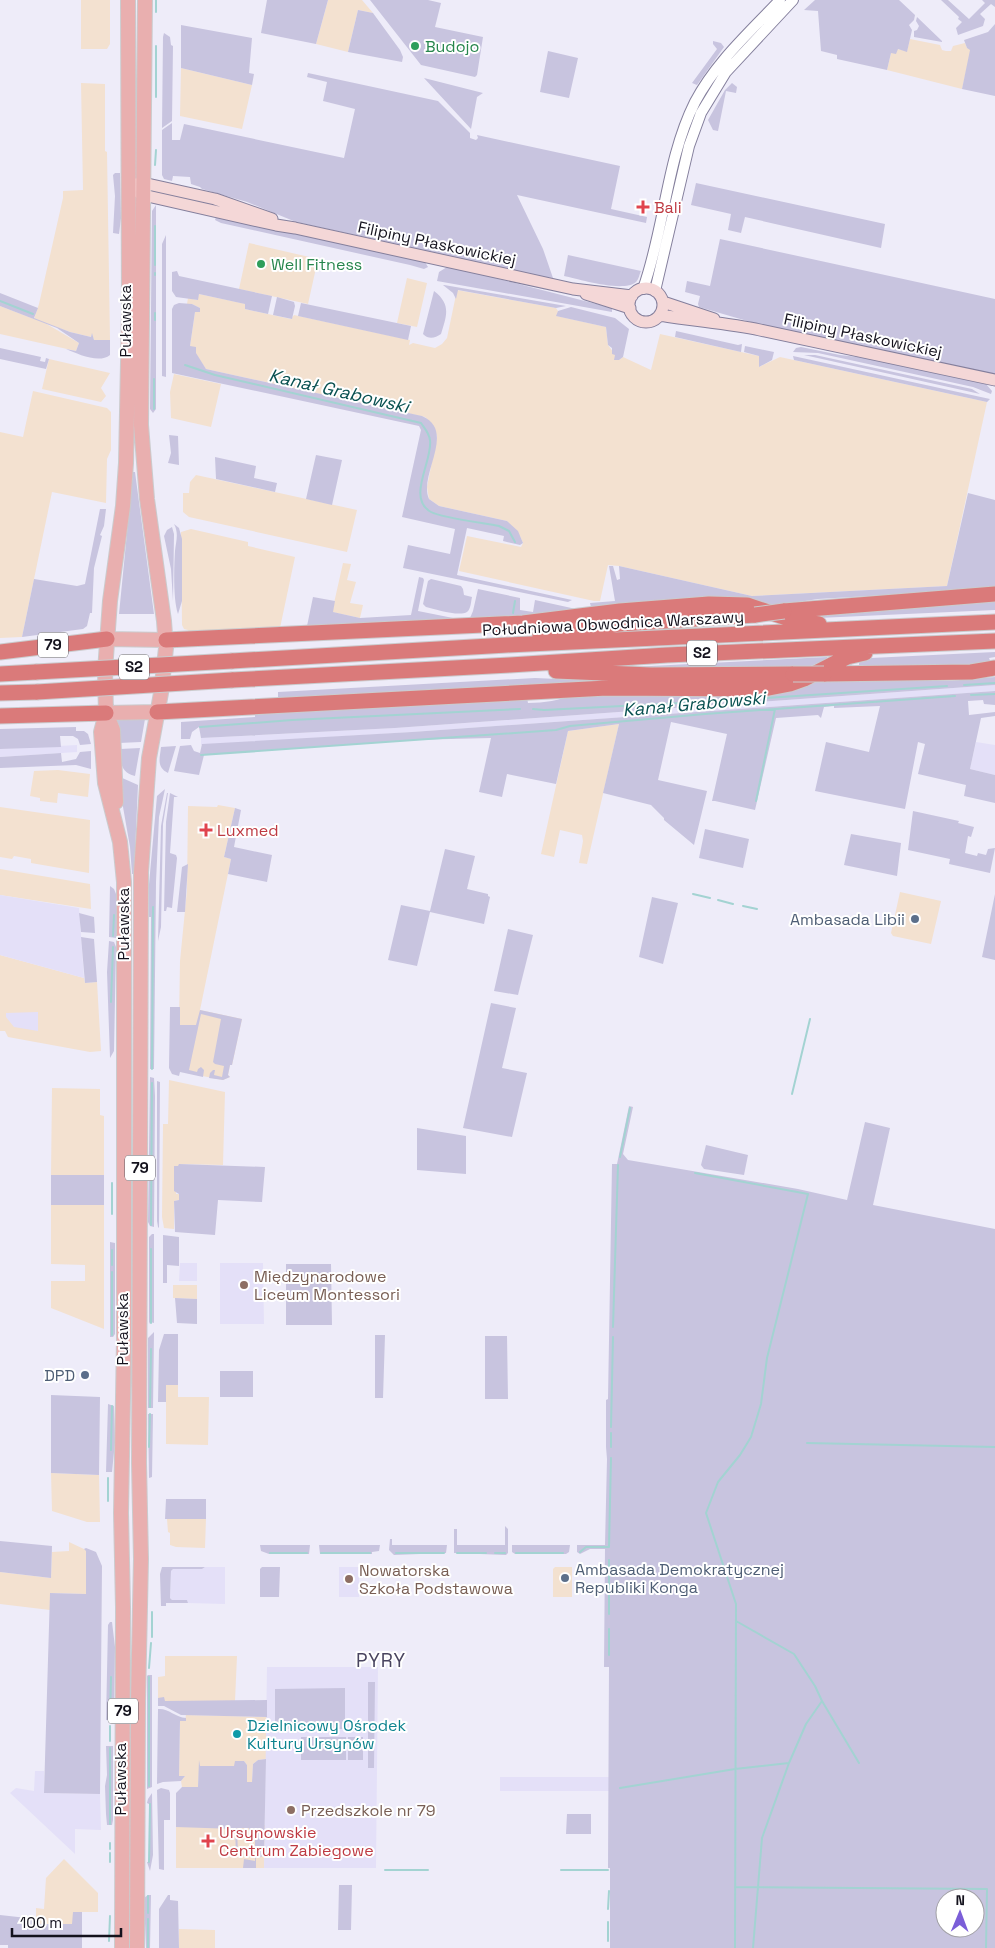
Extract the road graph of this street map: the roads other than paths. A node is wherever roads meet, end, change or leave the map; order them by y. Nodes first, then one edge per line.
1 (128, 0) edge
2 (145, 0) edge
3 (780, 0) edge
4 (793, 0) edge
5 (128, 186) junction
6 (143, 189) junction
7 (573, 289) junction
8 (643, 289) junction
9 (656, 291) junction
10 (632, 296) junction
11 (663, 302) junction
12 (630, 308) junction
13 (660, 315) junction
14 (725, 323) junction
15 (995, 380) edge
16 (995, 594) edge
17 (995, 622) edge
18 (850, 629) junction
19 (107, 639) junction
20 (166, 640) junction
21 (995, 641) edge
22 (895, 645) junction
23 (507, 646) junction
24 (0, 652) edge
25 (510, 665) junction
26 (995, 668) edge
27 (0, 674) edge
28 (0, 693) edge
29 (157, 712) junction
30 (106, 713) junction
31 (0, 716) edge
32 (141, 1545) junction
33 (121, 1548) junction
34 (141, 1559) junction
35 (122, 1948) edge
36 (137, 1948) edge

1 - 5 main road, Puławska
2 - 6 main road, Puławska
3 - 8 street
4 - 9 street
5 - 6 main road, Filipiny Płaskowickiej
5 - 19 main road, Puławska
6 - 7 main road, Filipiny Płaskowickiej
6 - 20 main road, Puławska
7 - 10 main road, Filipiny Płaskowickiej
7 - 12 main road, Filipiny Płaskowickiej
8 - 9 main road
8 - 10 main road
9 - 11 main road
10 - 12 main road
11 - 13 main road
11 - 14 main road, Filipiny Płaskowickiej
12 - 13 main road
13 - 14 main road, Filipiny Płaskowickiej
14 - 15 main road, Filipiny Płaskowickiej
16 - 23 highway, bridge
17 - 18 highway, Południowa Obwodnica Warszawy / S2
18 - 20 highway
18 - 23 highway, Południowa Obwodnica Warszawy / S2
19 - 20 main road, 79
19 - 24 highway, 79
19 - 30 main road, Puławska
20 - 29 main road, 79
21 - 22 highway, S2
22 - 25 highway, S2
22 - 29 highway
23 - 27 highway, Południowa Obwodnica Warszawy / S2, bridge
25 - 26 highway, bridge
25 - 28 highway, S2, bridge
29 - 30 main road
29 - 32 main road, Puławska / 79
30 - 31 highway
30 - 33 main road, Puławska / 79
32 - 33 main road
32 - 34 main road, Puławska / 79
33 - 34 main road
33 - 35 main road, Puławska / 79
34 - 36 main road, Puławska / 79

